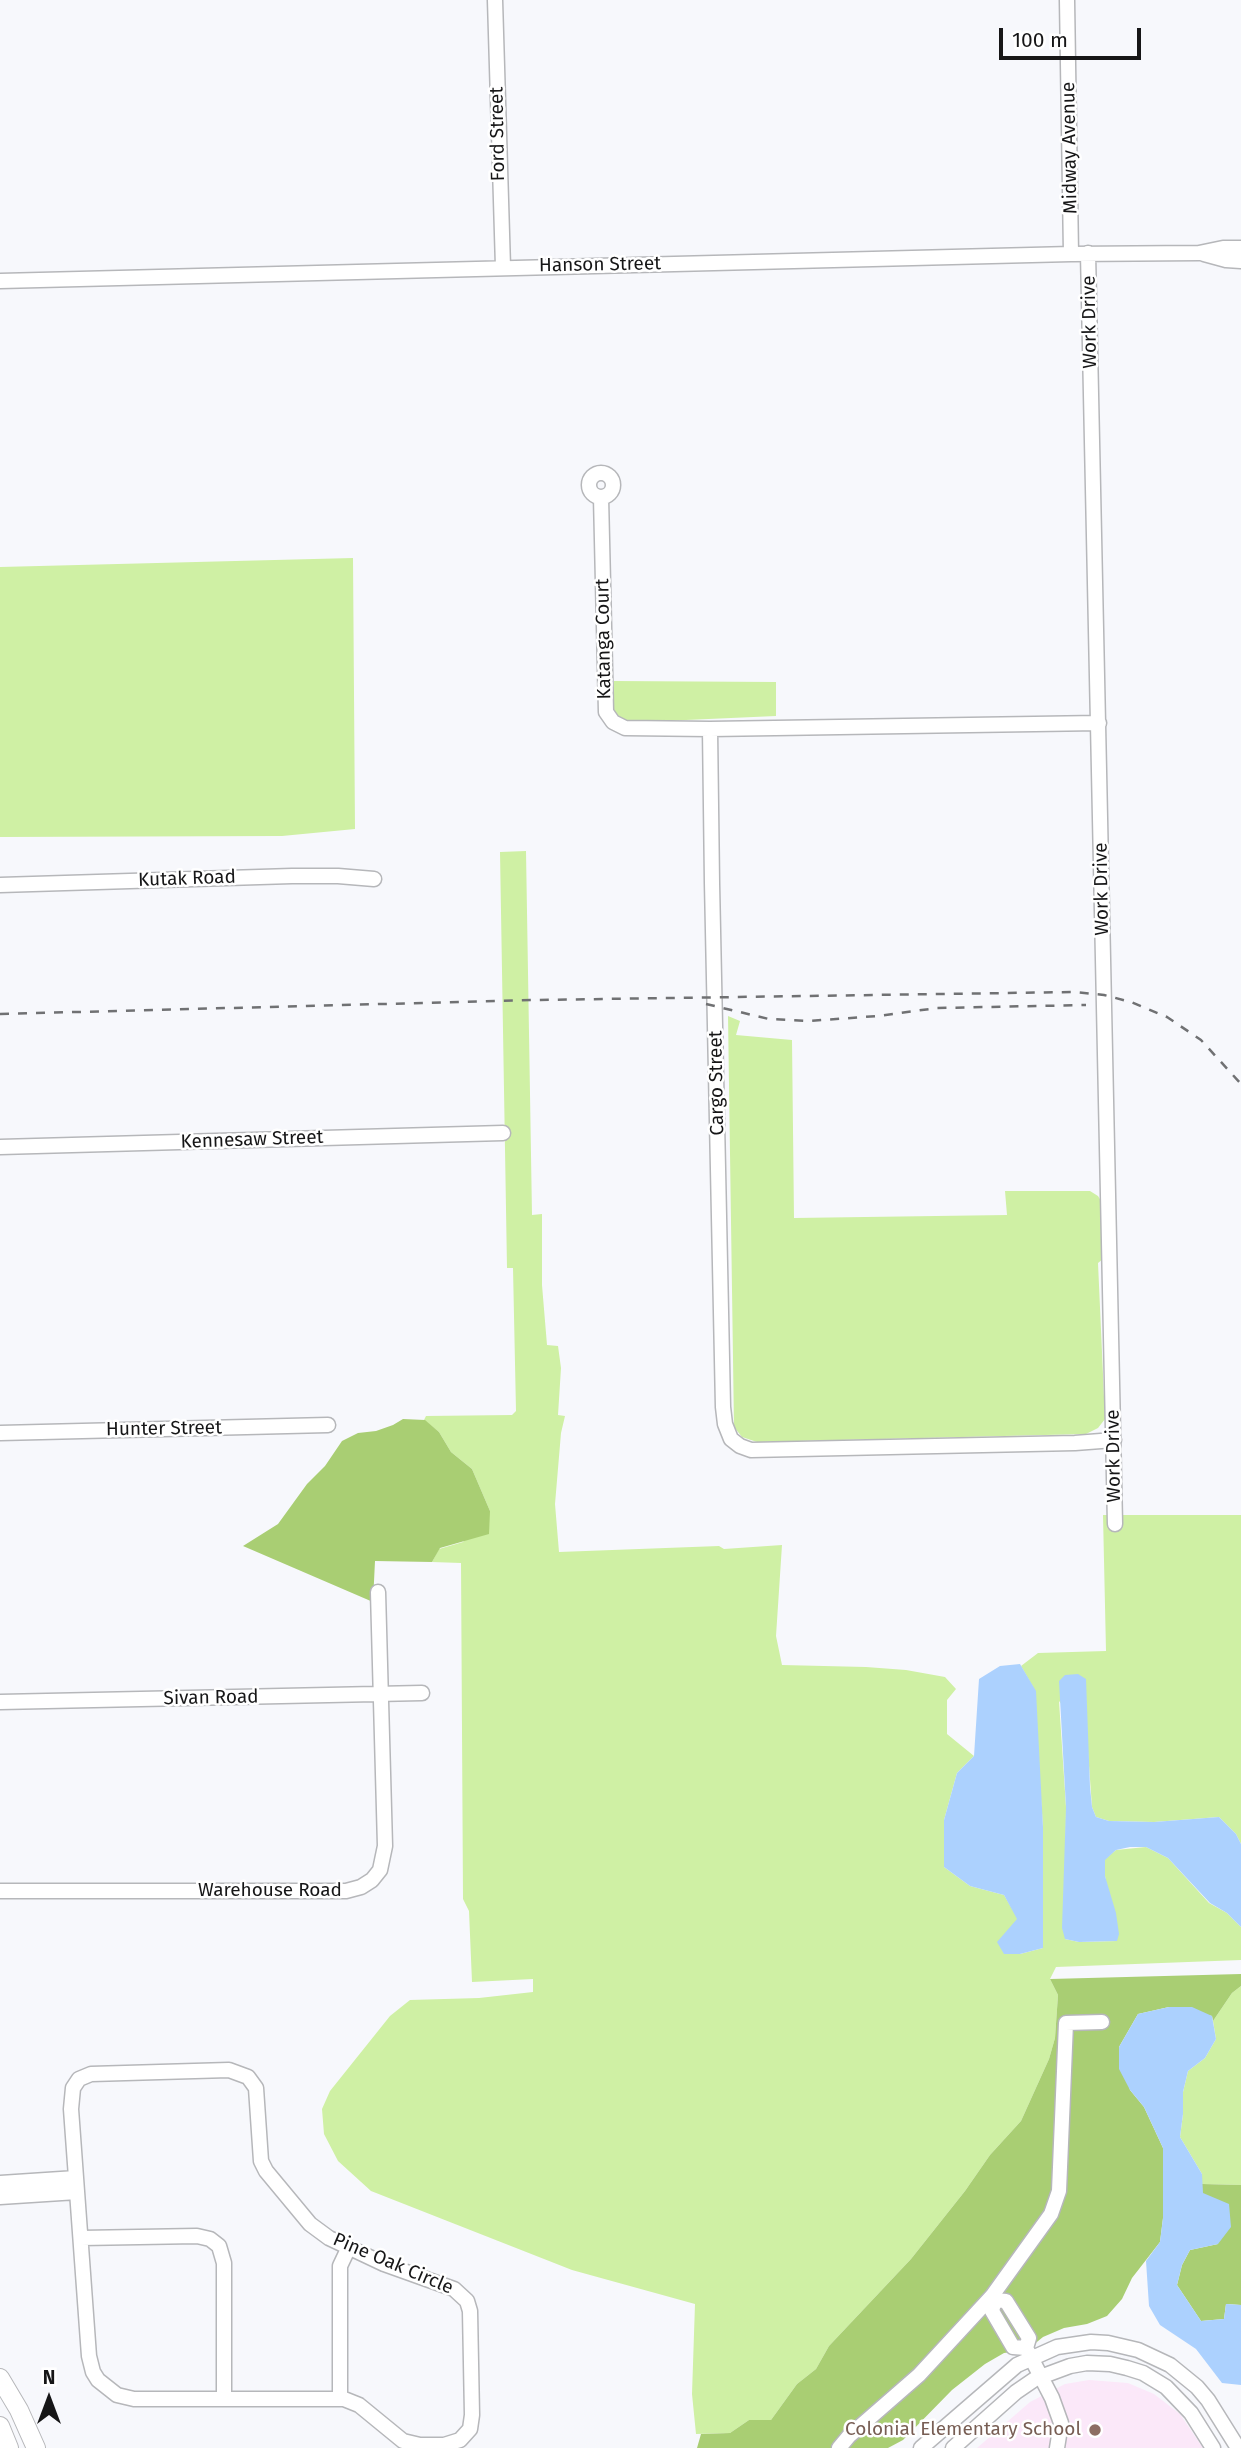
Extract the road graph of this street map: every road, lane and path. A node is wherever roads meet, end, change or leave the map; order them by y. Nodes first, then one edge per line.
1 (495, 0) edge
2 (1067, 0) edge
3 (1241, 248) edge
4 (1088, 253) junction
5 (1199, 253) junction
6 (1071, 254) junction
7 (1241, 261) edge
8 (503, 267) junction
9 (0, 281) edge
10 (601, 497) dead end
11 (1099, 723) junction
12 (710, 729) junction
13 (374, 879) dead end
14 (0, 885) edge
15 (503, 1133) dead end
16 (0, 1147) edge
17 (328, 1425) dead end
18 (0, 1433) edge
19 (1114, 1440) junction
20 (1115, 1524) dead end
21 (378, 1592) dead end
22 (422, 1693) dead end
23 (381, 1694) junction
24 (0, 1702) edge
25 (0, 1891) edge
26 (1102, 2022) dead end
27 (0, 2183) edge
28 (77, 2185) junction
29 (46, 2187) junction
30 (0, 2197) edge
31 (81, 2238) junction
32 (349, 2248) junction
33 (994, 2298) junction
34 (1011, 2309) junction
35 (996, 2319) junction
36 (1029, 2353) junction
37 (1040, 2376) junction
38 (0, 2378) edge
39 (224, 2399) junction
40 (340, 2399) junction
41 (0, 2426) edge
42 (9, 2448) edge
43 (36, 2448) edge
44 (839, 2448) edge
45 (921, 2448) edge
46 (953, 2448) edge
47 (1057, 2448) edge
48 (1213, 2448) edge
49 (1238, 2448) edge

1 - 8 street, Ford Street
2 - 6 street, Midway Avenue
3 - 5 street, Hanson Street
4 - 5 street, Hanson Street
4 - 6 street, Hanson Street
4 - 11 street, Work Drive
5 - 7 street, Hanson Street
6 - 8 street, Hanson Street
8 - 9 street, Hanson Street
10 - 12 street, Katanga Court
11 - 12 street
11 - 19 street, Work Drive
12 - 19 street, Cargo Street
13 - 14 street, Kutak Road
15 - 16 street, Kennesaw Street
17 - 18 street, Hunter Street
19 - 20 street, Work Drive
21 - 23 street, Warehouse Road
22 - 23 street, Sivan Road
23 - 24 street, Sivan Road
23 - 25 street, Warehouse Road
26 - 33 street
27 - 29 street
28 - 29 street
28 - 31 street, Pine Oak Circle
28 - 32 street, Pine Oak Circle
29 - 30 street
31 - 39 street, Pine Oak Circle
31 - 39 street
32 - 40 street
32 - 40 street, Pine Oak Circle
33 - 34 street
33 - 35 street
33 - 44 street
34 - 35 street
34 - 36 street
35 - 36 street
36 - 37 street
36 - 45 street
36 - 49 street
37 - 46 street
37 - 47 street
37 - 48 street
38 - 43 main road
39 - 40 street, Pine Oak Circle
41 - 42 main road

